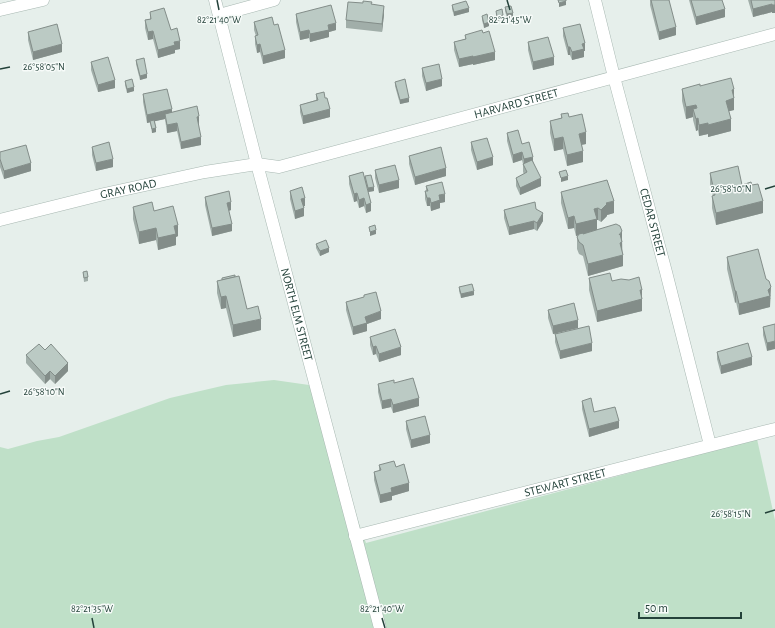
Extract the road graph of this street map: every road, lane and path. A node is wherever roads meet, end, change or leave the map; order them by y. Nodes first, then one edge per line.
1 (43, 0) edge
2 (215, 0) edge
3 (274, 0) edge
4 (595, 0) edge
5 (0, 10) edge
6 (219, 14) junction
7 (775, 34) edge
8 (614, 77) junction
9 (257, 164) junction
10 (0, 220) edge
11 (775, 429) edge
12 (710, 445) junction
13 (355, 536) junction
14 (380, 628) edge

1 - 5 street
2 - 6 street, NORTH ELM STREET
3 - 6 street
4 - 8 street, CEDAR STREET
6 - 9 street, NORTH ELM STREET
7 - 8 street, HARVARD STREET
8 - 9 street, HARVARD STREET
8 - 12 street, CEDAR STREET
9 - 10 street, GRAY ROAD
9 - 13 street, NORTH ELM STREET
11 - 12 street, STEWART STREET
12 - 13 street, STEWART STREET
13 - 14 street, NORTH ELM STREET

